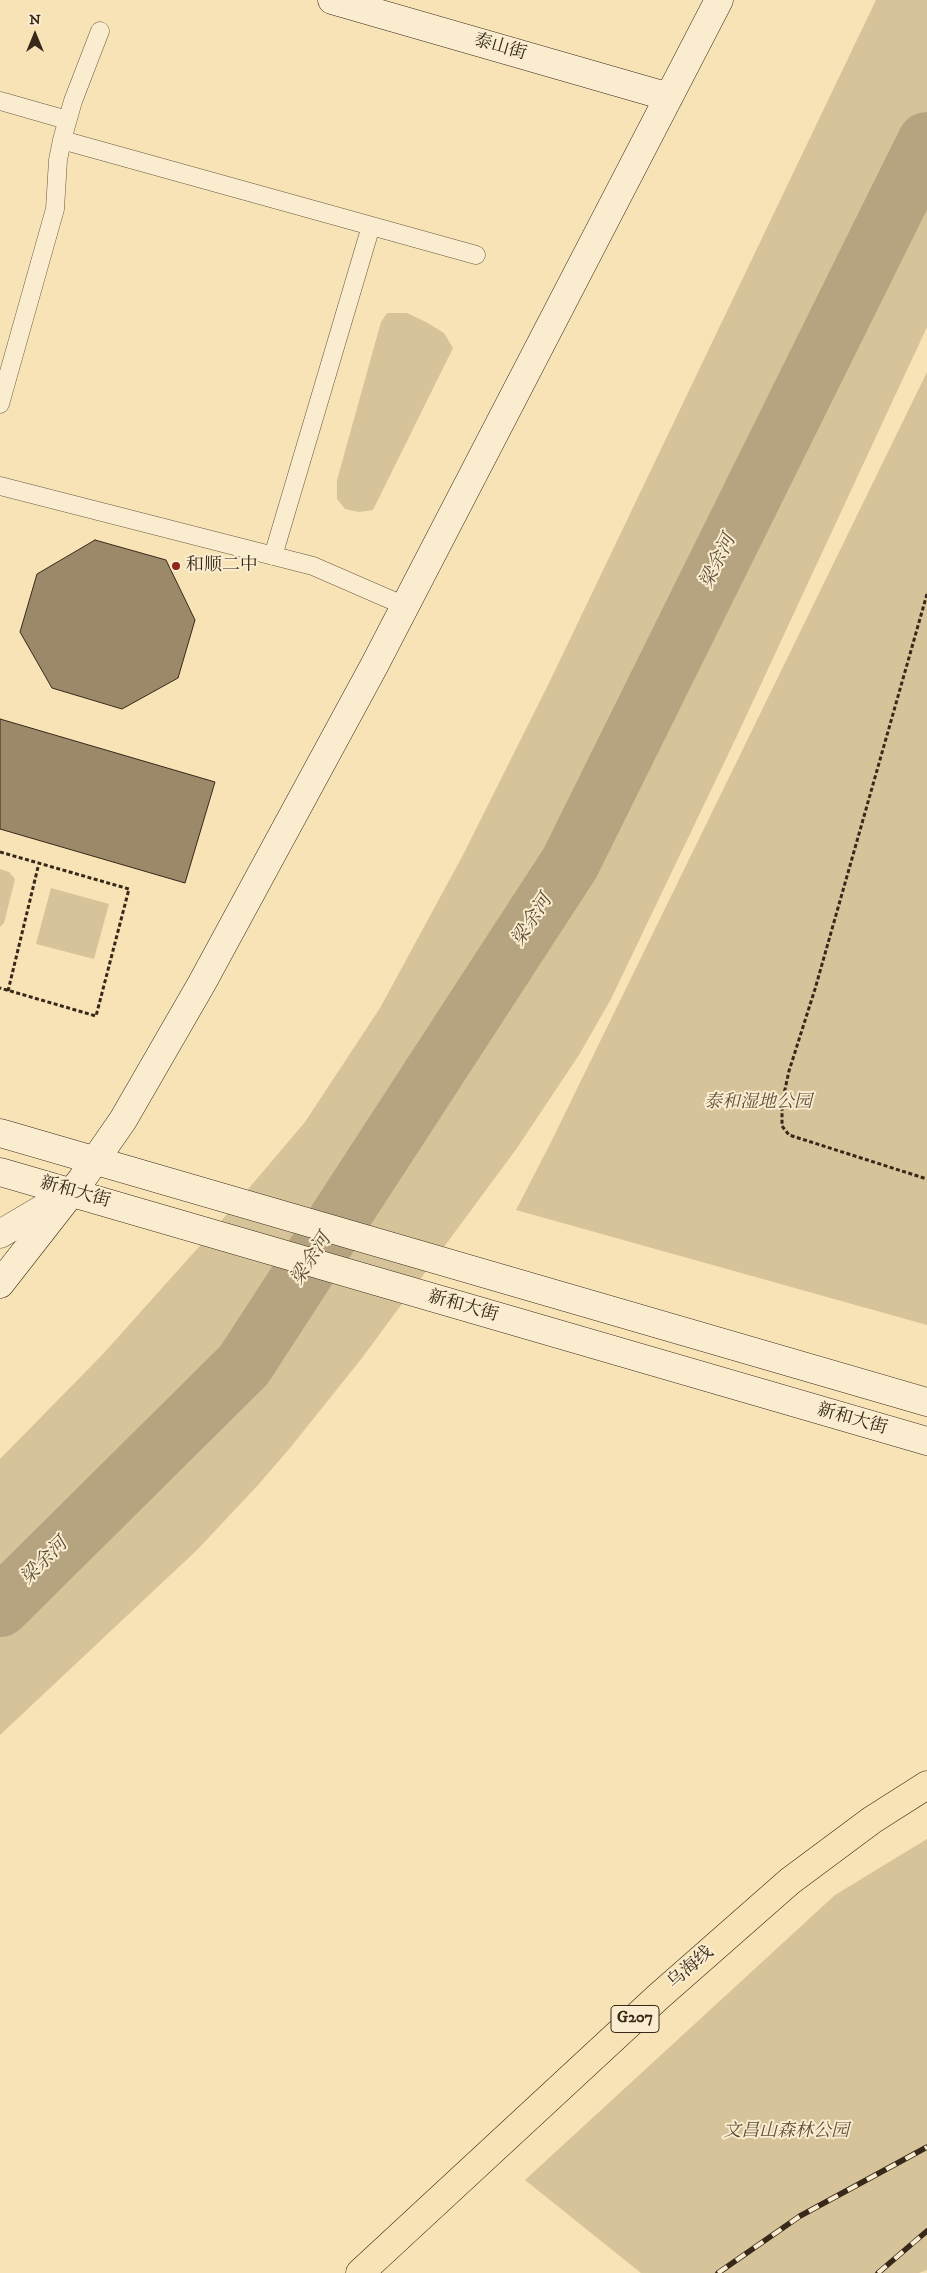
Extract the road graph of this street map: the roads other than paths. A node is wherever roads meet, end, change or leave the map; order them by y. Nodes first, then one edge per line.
1 (332, 0) edge
2 (719, 0) edge
3 (100, 32) dead end
4 (669, 96) junction
5 (0, 101) edge
6 (68, 120) junction
7 (62, 140) junction
8 (371, 226) junction
9 (476, 255) dead end
10 (0, 404) edge
11 (0, 486) edge
12 (273, 556) junction
13 (405, 606) junction
14 (0, 1133) edge
15 (94, 1160) junction
16 (0, 1172) edge
17 (71, 1192) junction
18 (0, 1234) edge
19 (0, 1284) edge
20 (927, 1402) edge
21 (927, 1441) edge
22 (927, 1785) edge
23 (360, 2273) edge

1 - 4 main road, 泰山街
2 - 4 main road
3 - 6 lane
4 - 13 main road
5 - 6 lane
6 - 7 lane
7 - 8 lane
7 - 10 lane
8 - 9 lane
8 - 12 lane
11 - 12 lane
12 - 13 lane
13 - 15 main road
14 - 15 main road, 新和大街
15 - 17 main road
15 - 20 main road, 新和大街
16 - 17 main road, 新和大街
17 - 18 main road
17 - 19 main road
17 - 21 main road, 新和大街
22 - 23 highway, 乌海线 / G207

